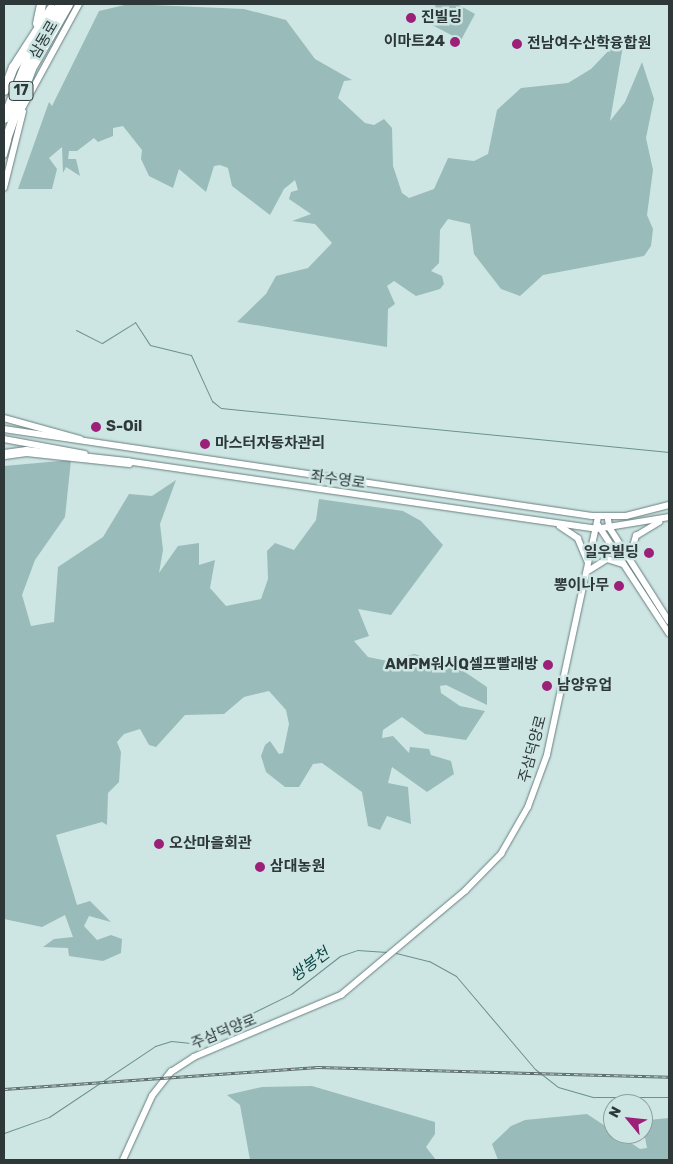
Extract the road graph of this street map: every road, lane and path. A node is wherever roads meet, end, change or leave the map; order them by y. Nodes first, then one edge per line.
1 (41, 4) edge
2 (54, 4) edge
3 (60, 4) edge
4 (68, 4) edge
5 (79, 4) edge
6 (40, 36) junction
7 (31, 89) junction
8 (4, 90) edge
9 (4, 118) edge
10 (4, 144) edge
11 (4, 155) edge
12 (4, 188) edge
13 (4, 418) edge
14 (4, 429) edge
15 (4, 439) edge
16 (89, 444) junction
17 (4, 454) edge
18 (128, 462) junction
19 (669, 505) edge
20 (598, 517) junction
21 (608, 517) junction
22 (669, 517) edge
23 (556, 524) junction
24 (610, 528) junction
25 (598, 529) junction
26 (630, 560) junction
27 (588, 568) junction
28 (629, 571) junction
29 (669, 621) edge
30 (669, 633) edge
31 (123, 1160) edge

1 - 6 highway
2 - 6 highway
3 - 6 highway, 17
4 - 6 highway, 17
5 - 7 street, 삼동로
6 - 8 highway
6 - 9 highway, 17
6 - 10 highway, 17
7 - 11 street
7 - 12 street
13 - 16 street
14 - 16 street, 좌수영로
15 - 18 street, 좌수영로
16 - 20 street, 좌수영로
17 - 18 highway
18 - 23 street, 좌수영로
19 - 21 street, 좌수영로
20 - 21 street, 좌수영로
20 - 25 street
21 - 24 street
22 - 24 street, 좌수영로
22 - 26 street
23 - 25 street, 좌수영로
23 - 27 street
24 - 25 street, 좌수영로
24 - 26 street
25 - 27 street, 주삼덕양로
25 - 28 street
26 - 29 street
27 - 28 street
27 - 31 street, 주삼덕양로
28 - 30 street

